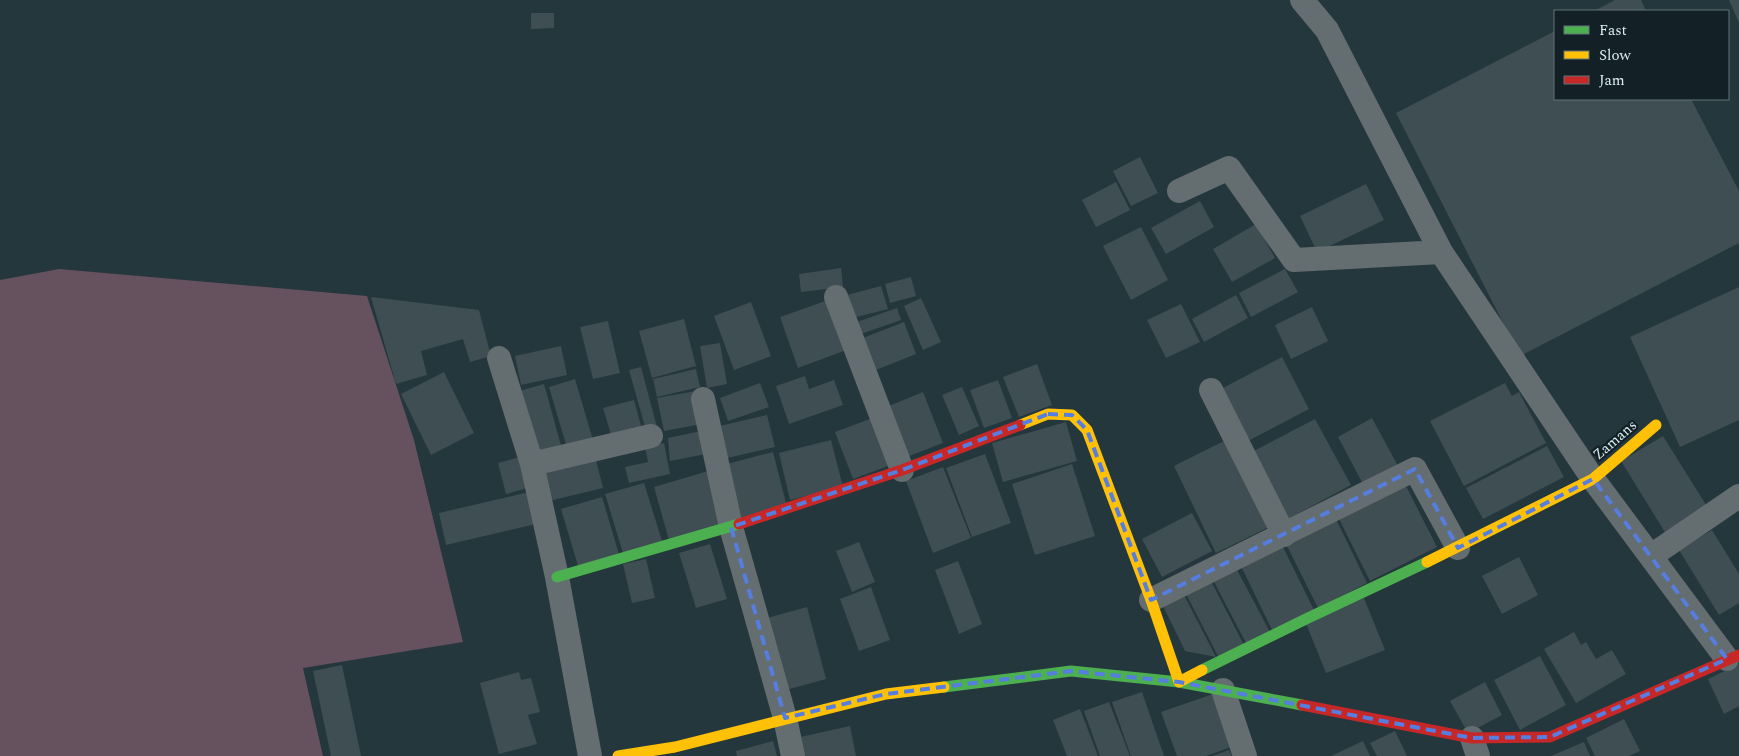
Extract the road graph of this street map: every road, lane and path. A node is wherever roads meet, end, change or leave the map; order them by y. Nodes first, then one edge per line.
1 (1302, 0) edge
2 (1179, 191) dead end
3 (1441, 252) junction
4 (836, 297) dead end
5 (500, 358) dead end
6 (1211, 390) dead end
7 (703, 399) dead end
8 (1656, 425) dead end
9 (651, 436) dead end
10 (532, 464) junction
11 (902, 470) junction
12 (1593, 479) junction
13 (1739, 496) edge
14 (731, 527) junction
15 (1284, 535) junction
16 (1458, 548) junction
17 (1651, 556) junction
18 (557, 577) junction
19 (1151, 600) junction
20 (1733, 657) edge
21 (1180, 682) junction
22 (1223, 690) junction
23 (785, 718) junction
24 (1475, 747) edge
25 (676, 751) edge
26 (590, 756) edge
27 (618, 756) edge
28 (793, 756) edge
29 (1245, 756) edge

1 - 3 street
2 - 3 street
3 - 12 street
4 - 11 street
5 - 10 street
6 - 15 street
7 - 14 street
8 - 12 street, Zamans
9 - 10 street
10 - 18 street
11 - 14 street
11 - 19 street
12 - 16 street, Zamans
12 - 17 street
13 - 17 street
14 - 18 street
14 - 23 street
15 - 16 street
15 - 19 street
16 - 21 street, Zamans
17 - 20 street
18 - 26 street
19 - 21 street
20 - 24 street
21 - 22 street
21 - 23 street
22 - 24 street
22 - 29 street
23 - 25 street
23 - 28 street
25 - 27 street

